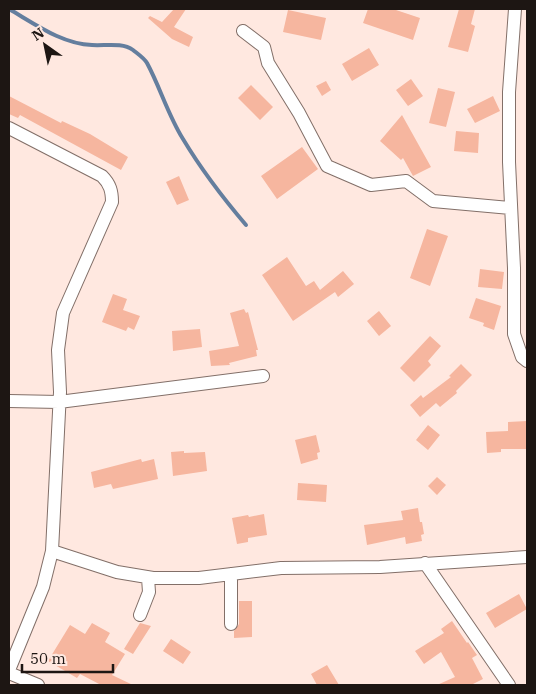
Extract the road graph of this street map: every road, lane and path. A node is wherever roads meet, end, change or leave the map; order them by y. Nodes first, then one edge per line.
1 (515, 9) edge
2 (243, 31) dead end
3 (9, 128) edge
4 (511, 208) junction
5 (527, 361) edge
6 (263, 376) dead end
7 (9, 401) edge
8 (59, 402) junction
9 (52, 551) junction
10 (527, 557) edge
11 (425, 563) junction
12 (231, 574) junction
13 (148, 578) junction
14 (140, 615) dead end
15 (231, 624) dead end
16 (9, 672) edge
17 (38, 685) edge
18 (509, 685) edge

1 - 4 street
2 - 4 street
3 - 8 street
4 - 5 street
6 - 8 street
7 - 8 street
8 - 9 street
9 - 13 street
9 - 16 street
10 - 11 street
11 - 12 street
11 - 18 street
12 - 13 street
12 - 15 street
13 - 14 street
16 - 17 street

